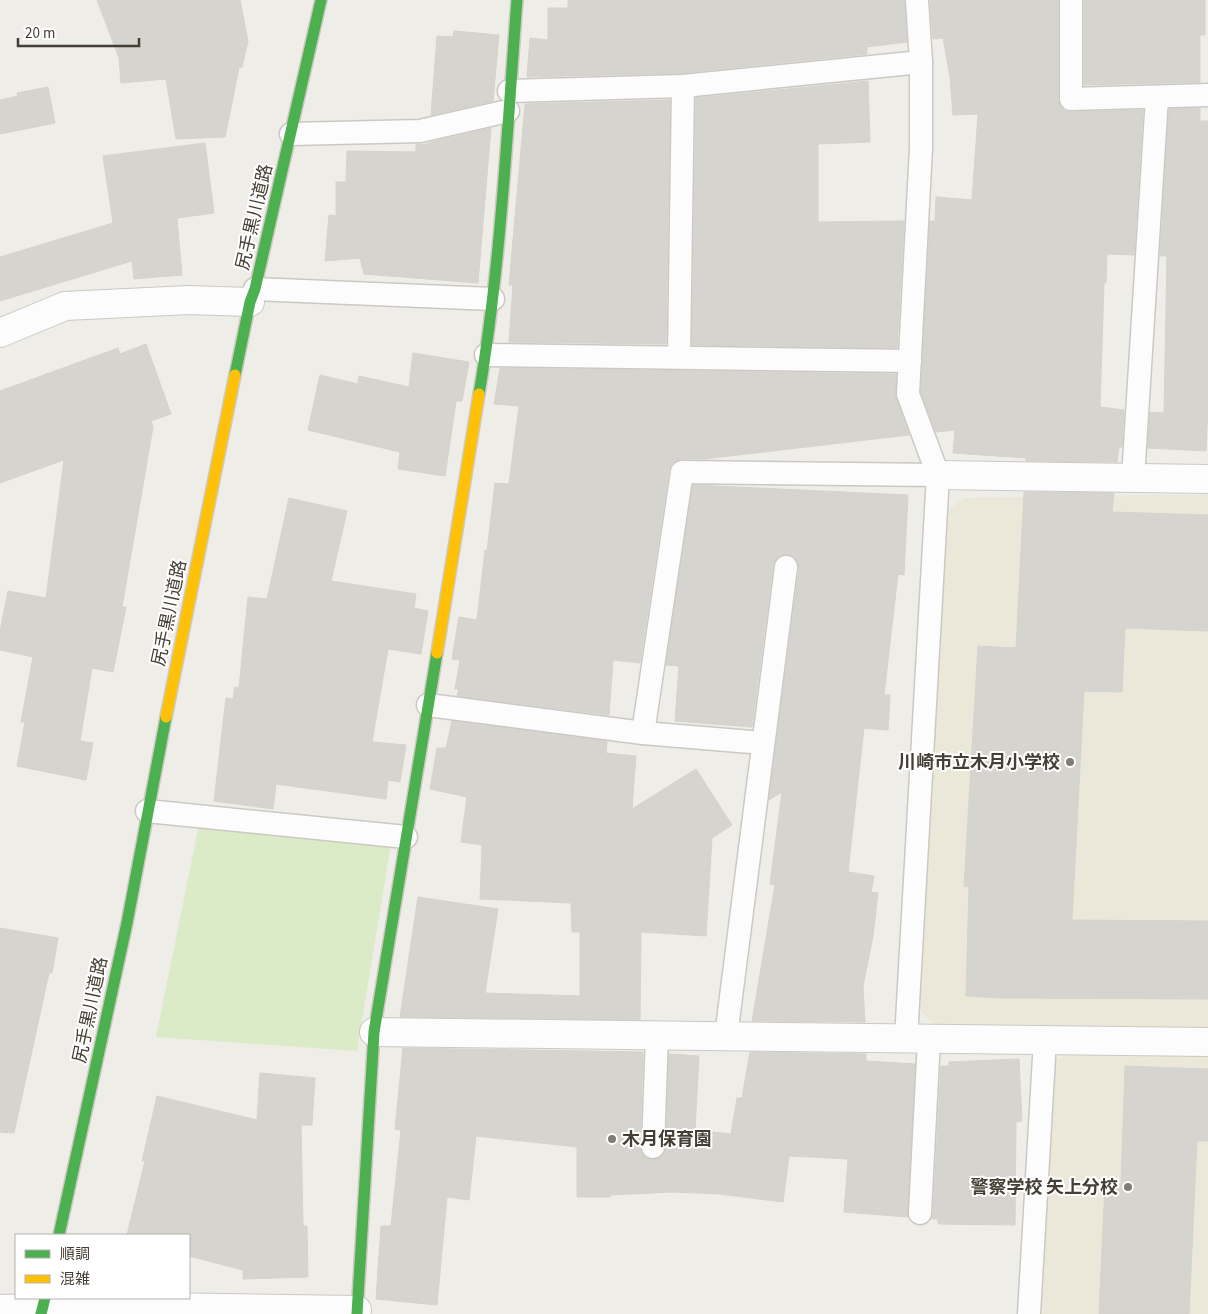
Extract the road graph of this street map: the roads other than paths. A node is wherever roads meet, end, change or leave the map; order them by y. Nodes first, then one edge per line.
1 (321, 0) edge
2 (517, 0) edge
3 (916, 0) edge
4 (1071, 0) edge
5 (921, 62) junction
6 (682, 86) junction
7 (1208, 95) edge
8 (1157, 96) junction
9 (509, 101) junction
10 (291, 134) junction
11 (252, 296) junction
12 (492, 299) junction
13 (0, 332) edge
14 (486, 355) junction
15 (679, 357) junction
16 (910, 361) junction
17 (938, 475) junction
18 (1133, 478) junction
19 (1208, 479) edge
20 (786, 567) dead end
21 (428, 705) junction
22 (643, 733) junction
23 (763, 743) junction
24 (146, 811) junction
25 (406, 837) junction
26 (374, 1032) junction
27 (657, 1036) junction
28 (726, 1036) junction
29 (918, 1039) junction
30 (1045, 1040) junction
31 (1208, 1042) edge
32 (653, 1147) dead end
33 (920, 1213) dead end
34 (59, 1234) edge
35 (43, 1306) edge
36 (0, 1309) edge
37 (357, 1312) edge
38 (1030, 1314) edge

1 - 10 street, 尻手黒川道路
2 - 9 street
3 - 5 lane
4 - 8 lane
5 - 6 lane
5 - 16 lane
6 - 9 lane
6 - 15 lane
7 - 8 lane
8 - 18 lane
9 - 10 lane
9 - 12 street
10 - 11 street, 尻手黒川道路
11 - 12 lane
11 - 13 street
11 - 24 street, 尻手黒川道路
12 - 14 street
14 - 15 lane
14 - 21 street
15 - 16 lane
16 - 17 lane
17 - 18 street
17 - 22 lane
17 - 29 lane
18 - 19 street
20 - 23 lane
21 - 22 lane
21 - 25 street
22 - 23 lane
23 - 28 lane
24 - 25 lane
24 - 34 street, 尻手黒川道路
25 - 26 street
26 - 27 street
26 - 37 street
27 - 28 street
27 - 32 lane
28 - 29 street
29 - 30 street
29 - 33 lane
30 - 31 street
30 - 38 lane
35 - 36 street
35 - 37 street

